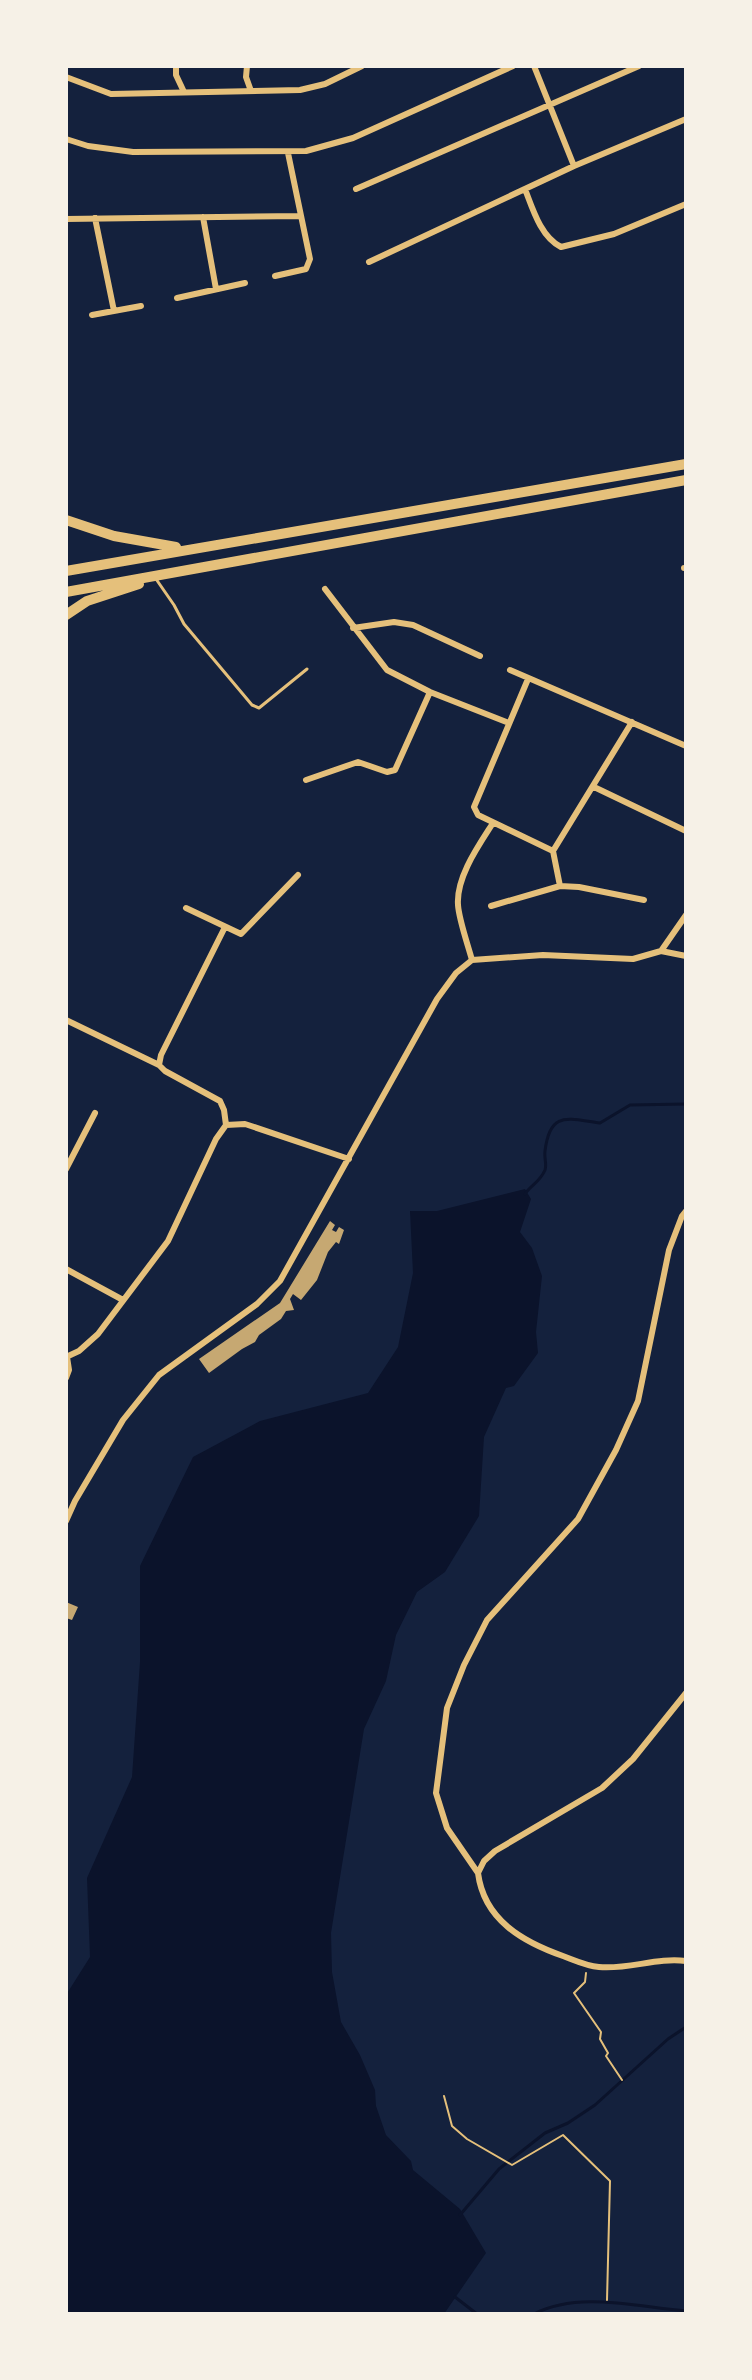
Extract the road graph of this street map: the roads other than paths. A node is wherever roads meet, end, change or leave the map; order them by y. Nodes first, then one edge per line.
1 (176, 66) edge
2 (247, 66) edge
3 (362, 66) edge
4 (513, 66) edge
5 (534, 66) edge
6 (639, 66) edge
7 (66, 77) edge
8 (251, 91) junction
9 (184, 92) junction
10 (551, 104) junction
11 (686, 119) edge
12 (66, 139) edge
13 (288, 153) junction
14 (574, 166) junction
15 (356, 189) dead end
16 (525, 189) junction
17 (686, 204) edge
18 (301, 216) junction
19 (203, 217) junction
20 (95, 218) junction
21 (66, 219) edge
22 (369, 262) dead end
23 (275, 276) dead end
24 (245, 283) dead end
25 (216, 289) junction
26 (177, 298) dead end
27 (141, 306) dead end
28 (114, 311) junction
29 (92, 315) dead end
30 (686, 464) edge
31 (686, 480) edge
32 (66, 520) edge
33 (190, 549) junction
34 (199, 567) junction
35 (66, 571) edge
36 (156, 579) junction
37 (325, 589) dead end
38 (66, 592) edge
39 (66, 615) edge
40 (353, 628) junction
41 (480, 656) dead end
42 (307, 669) dead end
43 (510, 670) dead end
44 (528, 679) junction
45 (430, 692) junction
46 (632, 722) junction
47 (509, 723) junction
48 (686, 746) edge
49 (306, 780) dead end
50 (594, 787) junction
51 (493, 823) junction
52 (686, 831) edge
53 (553, 851) junction
54 (298, 875) dead end
55 (560, 886) junction
56 (644, 900) dead end
57 (491, 906) dead end
58 (186, 908) dead end
59 (686, 915) edge
60 (225, 927) junction
61 (661, 951) junction
62 (686, 956) edge
63 (472, 960) junction
64 (66, 1020) edge
65 (159, 1065) junction
66 (95, 1113) dead end
67 (226, 1125) junction
68 (349, 1159) junction
69 (66, 1169) edge
70 (686, 1211) edge
71 (66, 1269) edge
72 (123, 1300) junction
73 (66, 1357) edge
74 (66, 1378) edge
75 (66, 1497) edge
76 (75, 1501) junction
77 (66, 1521) edge
78 (686, 1693) edge
79 (478, 1873) junction
80 (686, 1961) edge

1 - 9 street
2 - 8 street
3 - 8 street
4 - 13 street
5 - 10 street
6 - 10 street
7 - 9 street
8 - 9 street
10 - 14 street
10 - 15 street
11 - 14 street
12 - 13 street
13 - 18 street
14 - 16 street
16 - 17 street
16 - 22 street
18 - 19 street
18 - 23 street
19 - 20 street
19 - 25 street
20 - 21 street
20 - 28 street
24 - 25 street
25 - 26 street
27 - 28 street
28 - 29 street
30 - 33 highway
31 - 34 highway
32 - 33 highway
33 - 35 highway
34 - 36 highway
34 - 38 highway
36 - 39 highway
36 - 42 lane
37 - 40 street
40 - 41 street
40 - 45 street
43 - 44 street
44 - 46 street
44 - 47 street
45 - 47 street
45 - 49 street
46 - 48 street
46 - 50 street
47 - 51 street
50 - 52 street
50 - 53 street
51 - 53 street
51 - 63 street
53 - 55 street
54 - 60 street
55 - 56 street
55 - 57 street
58 - 60 street
59 - 61 street
60 - 65 street
61 - 62 street
61 - 63 street
63 - 68 street
64 - 65 street
65 - 67 street
66 - 69 street
67 - 68 street
67 - 72 street
68 - 76 street
70 - 79 street
71 - 72 street
72 - 73 street
73 - 74 street
75 - 76 street
76 - 77 street
78 - 79 street
79 - 80 street

